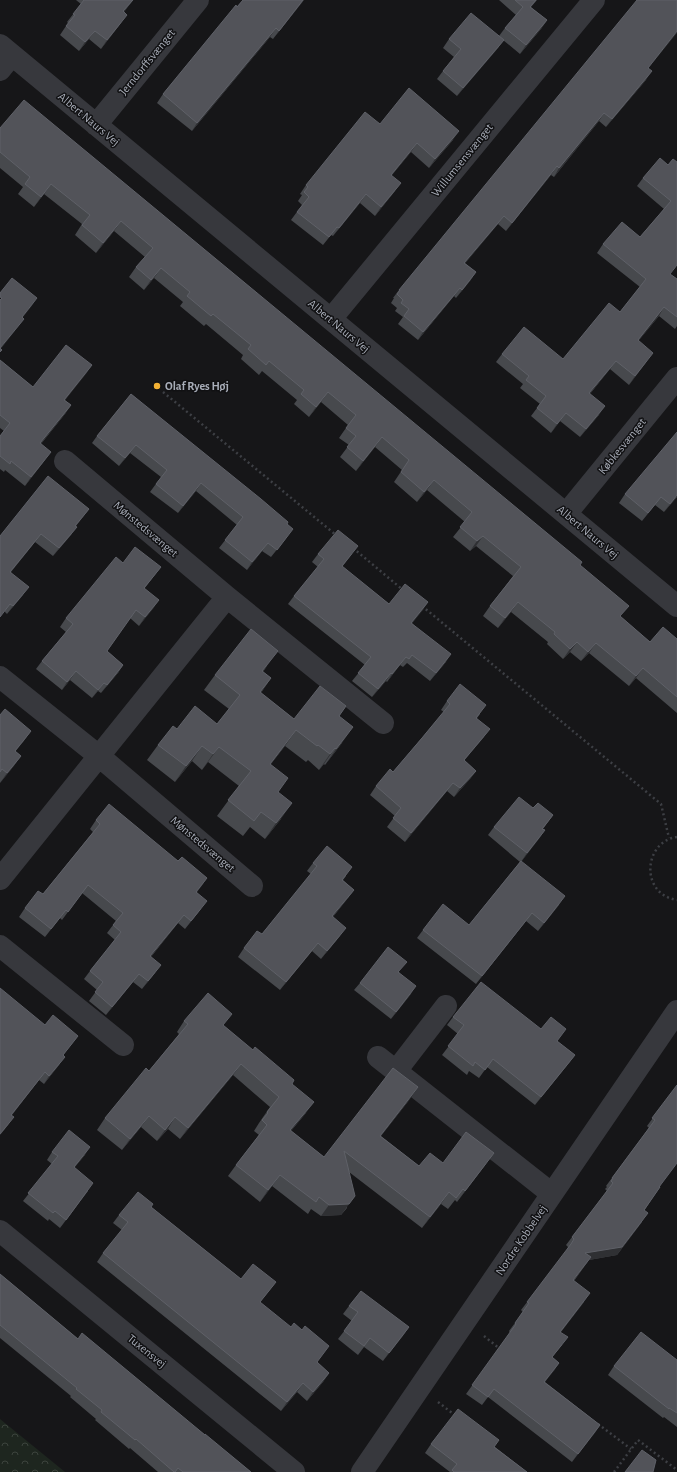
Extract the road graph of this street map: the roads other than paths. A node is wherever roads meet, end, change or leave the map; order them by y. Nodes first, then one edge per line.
1 (198, 0) edge
2 (594, 0) edge
3 (4, 57) edge
4 (96, 125) junction
5 (331, 319) junction
6 (677, 378) edge
7 (65, 461) dead end
8 (566, 514) junction
9 (227, 597) junction
10 (677, 606) edge
11 (0, 677) edge
12 (382, 723) dead end
13 (99, 756) junction
14 (0, 879) edge
15 (252, 886) dead end
16 (0, 946) edge
17 (446, 1006) dead end
18 (677, 1011) edge
19 (123, 1045) dead end
20 (378, 1057) dead end
21 (396, 1072) junction
22 (552, 1194) junction
23 (0, 1231) edge
24 (365, 1471) edge
25 (294, 1472) edge

1 - 4 street, Jerndorffsvænget
2 - 5 street, Willumsensvænget
3 - 4 street, Albert Naurs Vej
4 - 5 street, Albert Naurs Vej
5 - 8 street, Albert Naurs Vej
6 - 8 street, Købkesvænget
7 - 9 street, Mønstedsvænget
8 - 10 street, Albert Naurs Vej
9 - 12 street, Mønstedsvænget
9 - 13 street
11 - 13 street, Mønstedsvænget
13 - 14 street
13 - 15 street, Mønstedsvænget
16 - 19 street
17 - 21 street
18 - 22 street, Nordre Kobbelvej
20 - 21 street
21 - 22 street
22 - 24 street, Nordre Kobbelvej
23 - 25 street, Tuxensvej

